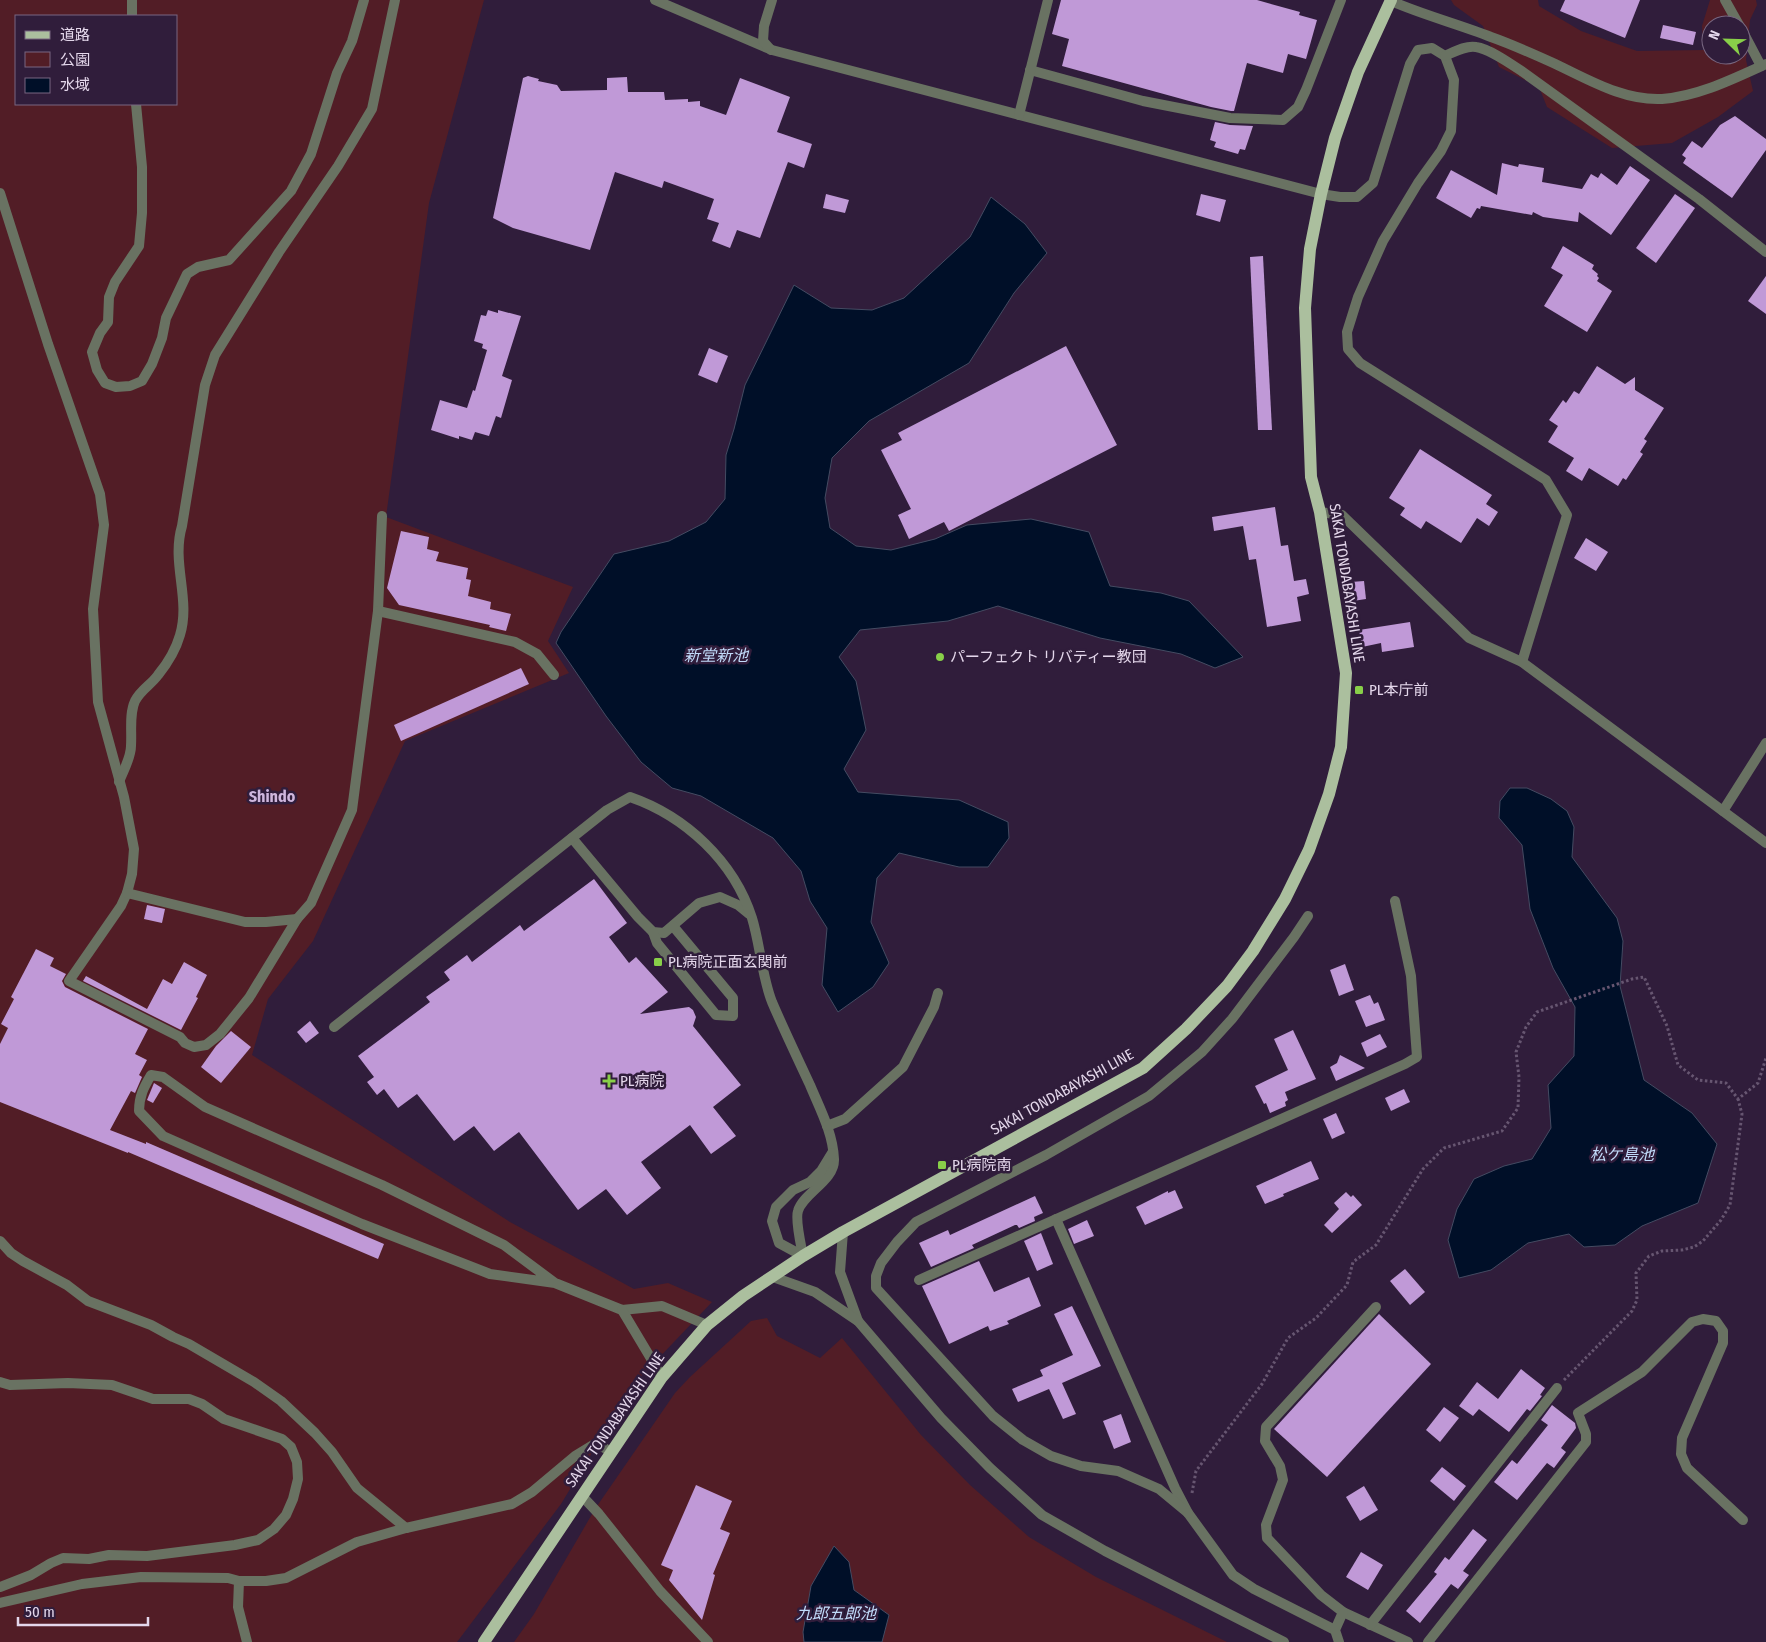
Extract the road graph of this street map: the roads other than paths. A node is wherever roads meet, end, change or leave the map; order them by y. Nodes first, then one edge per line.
1 (132, 0) edge
2 (364, 0) edge
3 (395, 0) edge
4 (655, 0) edge
5 (772, 0) edge
6 (1048, 0) edge
7 (1341, 0) edge
8 (1391, 0) edge
9 (1725, 0) edge
10 (132, 15) edge
11 (1733, 15) edge
12 (1751, 45) edge
13 (772, 50) junction
14 (1445, 56) junction
15 (1763, 65) edge
16 (1030, 70) junction
17 (136, 105) edge
18 (1019, 115) junction
19 (0, 192) edge
20 (1320, 194) junction
21 (1766, 252) edge
22 (1320, 512) junction
23 (382, 516) dead end
24 (378, 611) junction
25 (1522, 662) junction
26 (554, 675) dead end
27 (1766, 743) edge
28 (119, 782) junction
29 (1723, 811) junction
30 (572, 838) junction
31 (1766, 843) edge
32 (127, 893) junction
33 (1395, 901) dead end
34 (751, 916) junction
35 (1308, 916) dead end
36 (297, 919) junction
37 (673, 926) junction
38 (653, 932) junction
39 (938, 992) dead end
40 (334, 1027) dead end
41 (827, 1126) junction
42 (833, 1152) junction
43 (1056, 1219) junction
44 (843, 1232) junction
45 (0, 1241) edge
46 (803, 1256) junction
47 (773, 1277) junction
48 (920, 1280) dead end
49 (555, 1282) junction
50 (1376, 1306) dead end
51 (622, 1310) junction
52 (858, 1321) junction
53 (707, 1325) junction
54 (662, 1377) junction
55 (0, 1382) edge
56 (1556, 1388) road end
57 (611, 1452) junction
58 (582, 1496) junction
59 (1188, 1513) junction
60 (1743, 1520) dead end
61 (406, 1528) junction
62 (239, 1580) junction
63 (0, 1587) edge
64 (0, 1603) edge
65 (1343, 1612) junction
66 (1370, 1624) junction
67 (1335, 1630) junction
68 (247, 1642) edge
69 (484, 1642) edge
70 (708, 1642) edge
71 (1284, 1642) edge
72 (1339, 1642) edge
73 (1408, 1642) edge
74 (1428, 1642) edge

1 - 10 street
2 - 17 street
3 - 28 street
4 - 13 street
5 - 13 street
6 - 16 street
7 - 16 street
8 - 15 street
8 - 20 main road, SAKAI TONDABAYASHI LINE
9 - 11 street
12 - 15 street
13 - 18 street
14 - 20 street
14 - 21 street
14 - 25 street
16 - 18 street
18 - 20 street
19 - 28 street
20 - 22 main road, SAKAI TONDABAYASHI LINE
22 - 25 street
22 - 44 main road, SAKAI TONDABAYASHI LINE
23 - 24 street
24 - 26 street
24 - 36 street
25 - 29 street
27 - 29 street
28 - 32 street
29 - 31 street
30 - 34 street
30 - 38 street
30 - 40 street
32 - 36 street
32 - 36 street
33 - 43 street
34 - 37 street
34 - 41 street
35 - 59 street
37 - 38 street
37 - 38 street
39 - 41 street
41 - 42 street
42 - 46 street
42 - 46 street
43 - 48 street
43 - 59 street
44 - 46 main road, SAKAI TONDABAYASHI LINE
44 - 52 street
45 - 61 street
46 - 47 main road, SAKAI TONDABAYASHI LINE
47 - 52 street
47 - 53 main road, SAKAI TONDABAYASHI LINE
49 - 49 street
49 - 51 street
50 - 65 street
51 - 53 street
51 - 54 street
52 - 71 street
53 - 54 main road, SAKAI TONDABAYASHI LINE
54 - 57 main road, SAKAI TONDABAYASHI LINE
55 - 63 street
56 - 66 street
57 - 58 main road, SAKAI TONDABAYASHI LINE
57 - 61 street
58 - 69 main road, SAKAI TONDABAYASHI LINE
58 - 70 street
59 - 67 street
60 - 74 street
61 - 62 street
62 - 64 street
62 - 68 street
65 - 66 street
65 - 67 street
66 - 73 street
67 - 72 street

